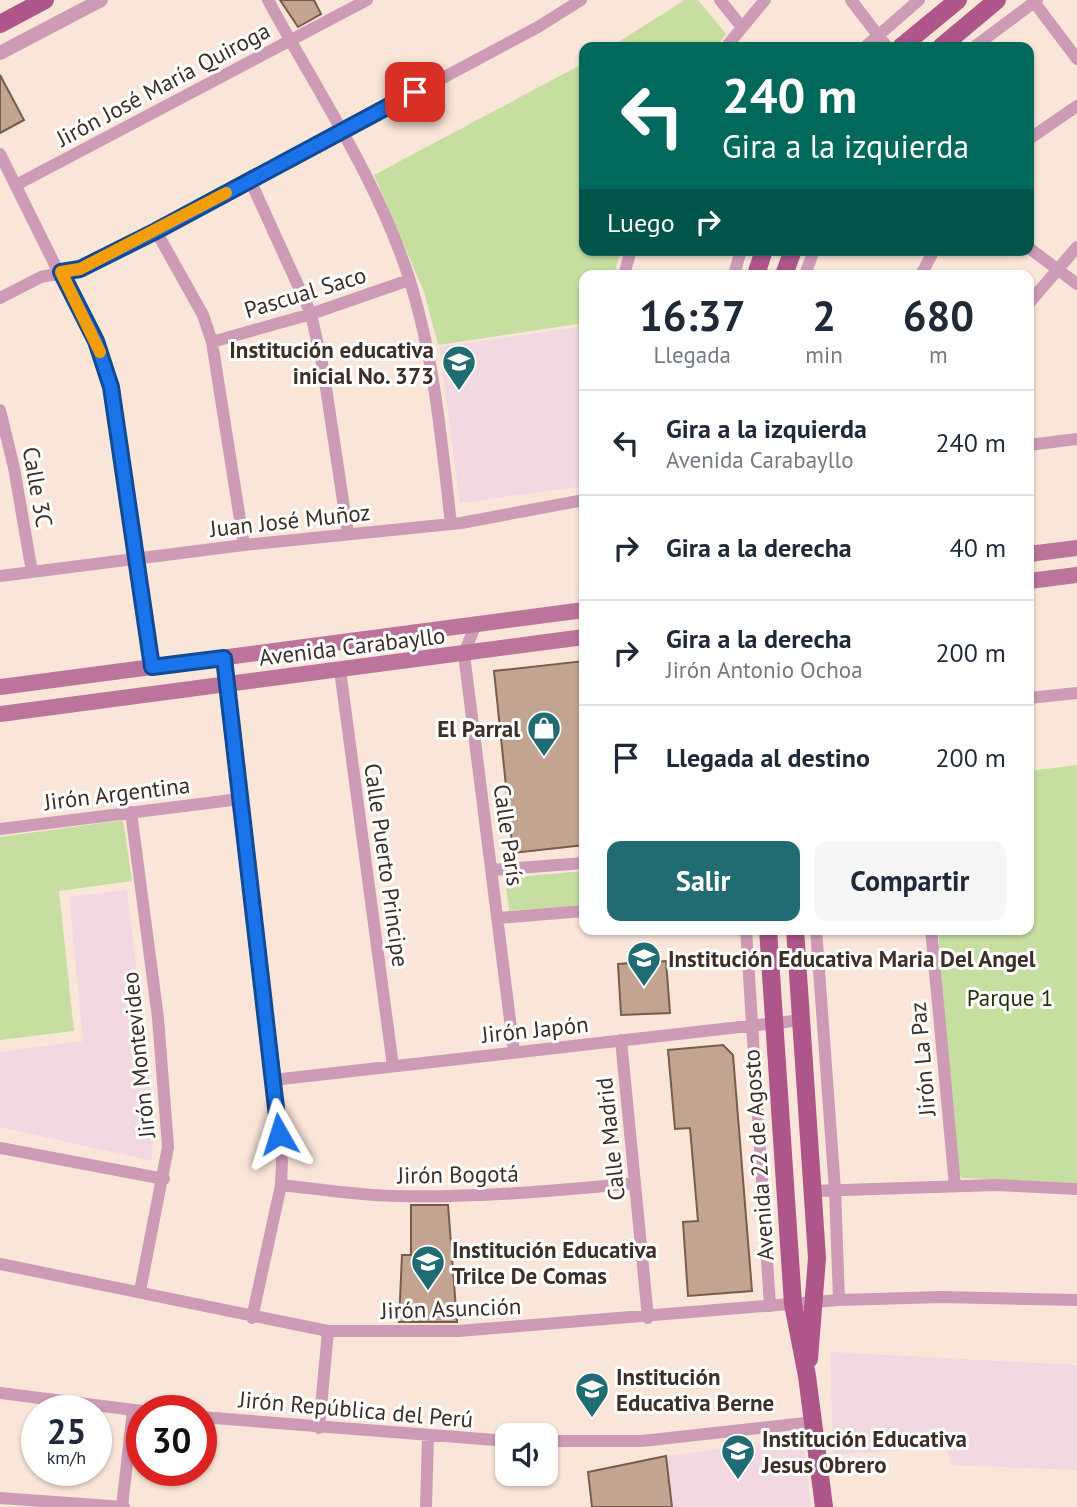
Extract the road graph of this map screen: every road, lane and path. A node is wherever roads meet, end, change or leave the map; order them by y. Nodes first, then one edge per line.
1 (45, 0) edge
2 (101, 0) edge
3 (268, 0) edge
4 (367, 0) edge
5 (581, 0) edge
6 (720, 0) edge
7 (765, 0) edge
8 (851, 0) edge
9 (919, 0) edge
10 (958, 0) edge
11 (1035, 1) edge
12 (992, 2) edge
13 (0, 24) edge
14 (741, 26) junction
15 (877, 34) junction
16 (290, 41) junction
17 (730, 42) edge
18 (870, 42) edge
19 (883, 42) edge
20 (907, 42) edge
21 (947, 42) edge
22 (981, 42) edge
23 (0, 53) edge
24 (1077, 59) edge
25 (1077, 106) edge
26 (341, 132) junction
27 (1034, 136) edge
28 (0, 154) edge
29 (4, 173) edge
30 (250, 180) junction
31 (16, 185) junction
32 (156, 231) junction
33 (1077, 247) edge
34 (1034, 252) edge
35 (1056, 269) junction
36 (61, 272) junction
37 (410, 280) junction
38 (1077, 284) edge
39 (1034, 297) edge
40 (0, 298) edge
41 (311, 314) junction
42 (212, 342) junction
43 (0, 410) edge
44 (1077, 439) edge
45 (1034, 444) edge
46 (579, 501) edge
47 (451, 524) junction
48 (348, 534) junction
49 (244, 545) junction
50 (1077, 548) edge
51 (1034, 553) edge
52 (137, 559) junction
53 (32, 572) junction
54 (1077, 575) edge
55 (0, 576) edge
56 (1034, 580) edge
57 (579, 611) edge
58 (475, 626) junction
59 (579, 638) edge
60 (464, 654) junction
61 (224, 658) junction
62 (152, 667) junction
63 (340, 670) junction
64 (227, 685) junction
65 (0, 687) edge
66 (1077, 693) edge
67 (1034, 697) edge
68 (0, 714) edge
69 (240, 799) junction
70 (131, 812) junction
71 (0, 829) edge
72 (579, 863) edge
73 (492, 870) junction
74 (579, 911) edge
75 (499, 918) junction
76 (746, 935) edge
77 (768, 935) edge
78 (795, 935) edge
79 (816, 935) edge
80 (932, 935) edge
81 (802, 1020) junction
82 (774, 1023) junction
83 (753, 1025) junction
84 (621, 1040) junction
85 (514, 1052) junction
86 (393, 1066) junction
87 (273, 1080) junction
88 (0, 1147) edge
89 (164, 1179) junction
90 (635, 1183) junction
91 (281, 1185) junction
92 (955, 1186) junction
93 (1077, 1189) edge
94 (835, 1190) junction
95 (813, 1191) junction
96 (0, 1264) edge
97 (140, 1291) junction
98 (839, 1300) junction
99 (1077, 1300) edge
100 (815, 1302) junction
101 (793, 1304) junction
102 (770, 1306) junction
103 (252, 1318) junction
104 (648, 1318) junction
105 (328, 1331) junction
106 (807, 1376) junction
107 (0, 1394) edge
108 (126, 1410) edge
109 (217, 1418) edge
110 (814, 1422) junction
111 (319, 1428) junction
112 (428, 1437) junction
113 (495, 1440) edge
114 (558, 1441) edge
115 (126, 1486) edge
116 (0, 1498) edge
117 (123, 1507) edge
118 (426, 1507) edge
119 (824, 1507) edge

1 - 13 main road
2 - 23 street
3 - 16 street
4 - 16 street, Jirón José María Quiroga
5 - 26 street
6 - 14 street
7 - 14 street
8 - 15 street
9 - 15 street
10 - 20 main road
11 - 22 street
11 - 24 street
12 - 21 main road
14 - 17 street
15 - 18 street
15 - 19 street
16 - 26 street
16 - 31 street, Jirón José María Quiroga
25 - 27 street
26 - 30 street
26 - 37 street
28 - 29 street
29 - 31 street
30 - 32 street
30 - 41 street
31 - 36 street
32 - 36 street
32 - 42 street
33 - 35 street
34 - 35 street
35 - 38 street
35 - 39 street
36 - 40 street
36 - 52 street
37 - 41 street, Pascual Saco
37 - 47 street
41 - 42 street, Pascual Saco
41 - 48 street
42 - 49 street
43 - 53 street, Calle 3C
44 - 45 street
46 - 47 street, Juan José Muñoz
47 - 48 street, Juan José Muñoz
48 - 49 street, Juan José Muñoz
49 - 52 street, Juan José Muñoz
50 - 51 main road
52 - 53 street, Juan José Muñoz
52 - 62 street
53 - 55 street, Juan José Muñoz
54 - 56 main road
57 - 58 main road, Avenida Carabayllo
58 - 60 street, Calle París
58 - 61 main road, Avenida Carabayllo
59 - 60 main road, Avenida Carabayllo
60 - 63 main road, Avenida Carabayllo
60 - 73 street, Calle París
61 - 62 main road, Avenida Carabayllo
61 - 64 street
62 - 65 main road, Avenida Carabayllo
63 - 64 main road, Avenida Carabayllo
63 - 86 street, Calle Puerto Principe
64 - 68 main road, Avenida Carabayllo
64 - 69 street
66 - 67 street
69 - 70 street, Jirón Argentina
69 - 87 street
70 - 71 street, Jirón Argentina
70 - 89 street, Jirón Montevideo
72 - 73 street
73 - 75 street, Calle París
74 - 75 street
75 - 85 street, Calle París
76 - 83 street, Avenida 22 de Agosto
77 - 82 main road, Avenida 22 de Agosto
78 - 81 main road, Avenida 22 de Agosto
79 - 94 street
80 - 92 street, Jirón La Paz
81 - 82 street, Jirón Japón
81 - 95 main road, Avenida 22 de Agosto
82 - 83 street, Jirón Japón
82 - 101 main road, Avenida 22 de Agosto
83 - 84 street, Jirón Japón
83 - 102 street, Avenida 22 de Agosto
84 - 85 street, Jirón Japón
84 - 90 street, Calle Madrid
85 - 86 street, Jirón Japón
86 - 87 street, Jirón Japón
87 - 91 street
88 - 89 street
89 - 97 street, Jirón Montevideo
90 - 91 street, Jirón Bogotá
90 - 104 street, Calle Madrid
91 - 103 street
92 - 93 street
92 - 94 street
94 - 95 street
94 - 98 street
95 - 100 main road, Avenida 22 de Agosto
96 - 97 street, Jirón Asunción
97 - 103 street, Jirón Asunción
98 - 99 street, Jirón Asunción
98 - 100 street, Jirón Asunción
100 - 101 street, Jirón Asunción
100 - 106 main road, Avenida 22 de Agosto
101 - 102 street, Jirón Asunción
101 - 106 main road, Avenida 22 de Agosto
102 - 104 street, Jirón Asunción
103 - 105 street, Jirón Asunción
104 - 105 street, Jirón Asunción
105 - 111 street
106 - 110 main road, Avenida 22 de Agosto
107 - 108 street
109 - 111 street, Jirón República del Perú
110 - 114 street
110 - 119 main road, Avenida 22 de Agosto
111 - 112 street, Jirón República del Perú
112 - 113 street, Jirón República del Perú
112 - 118 street
115 - 117 street
116 - 117 street

